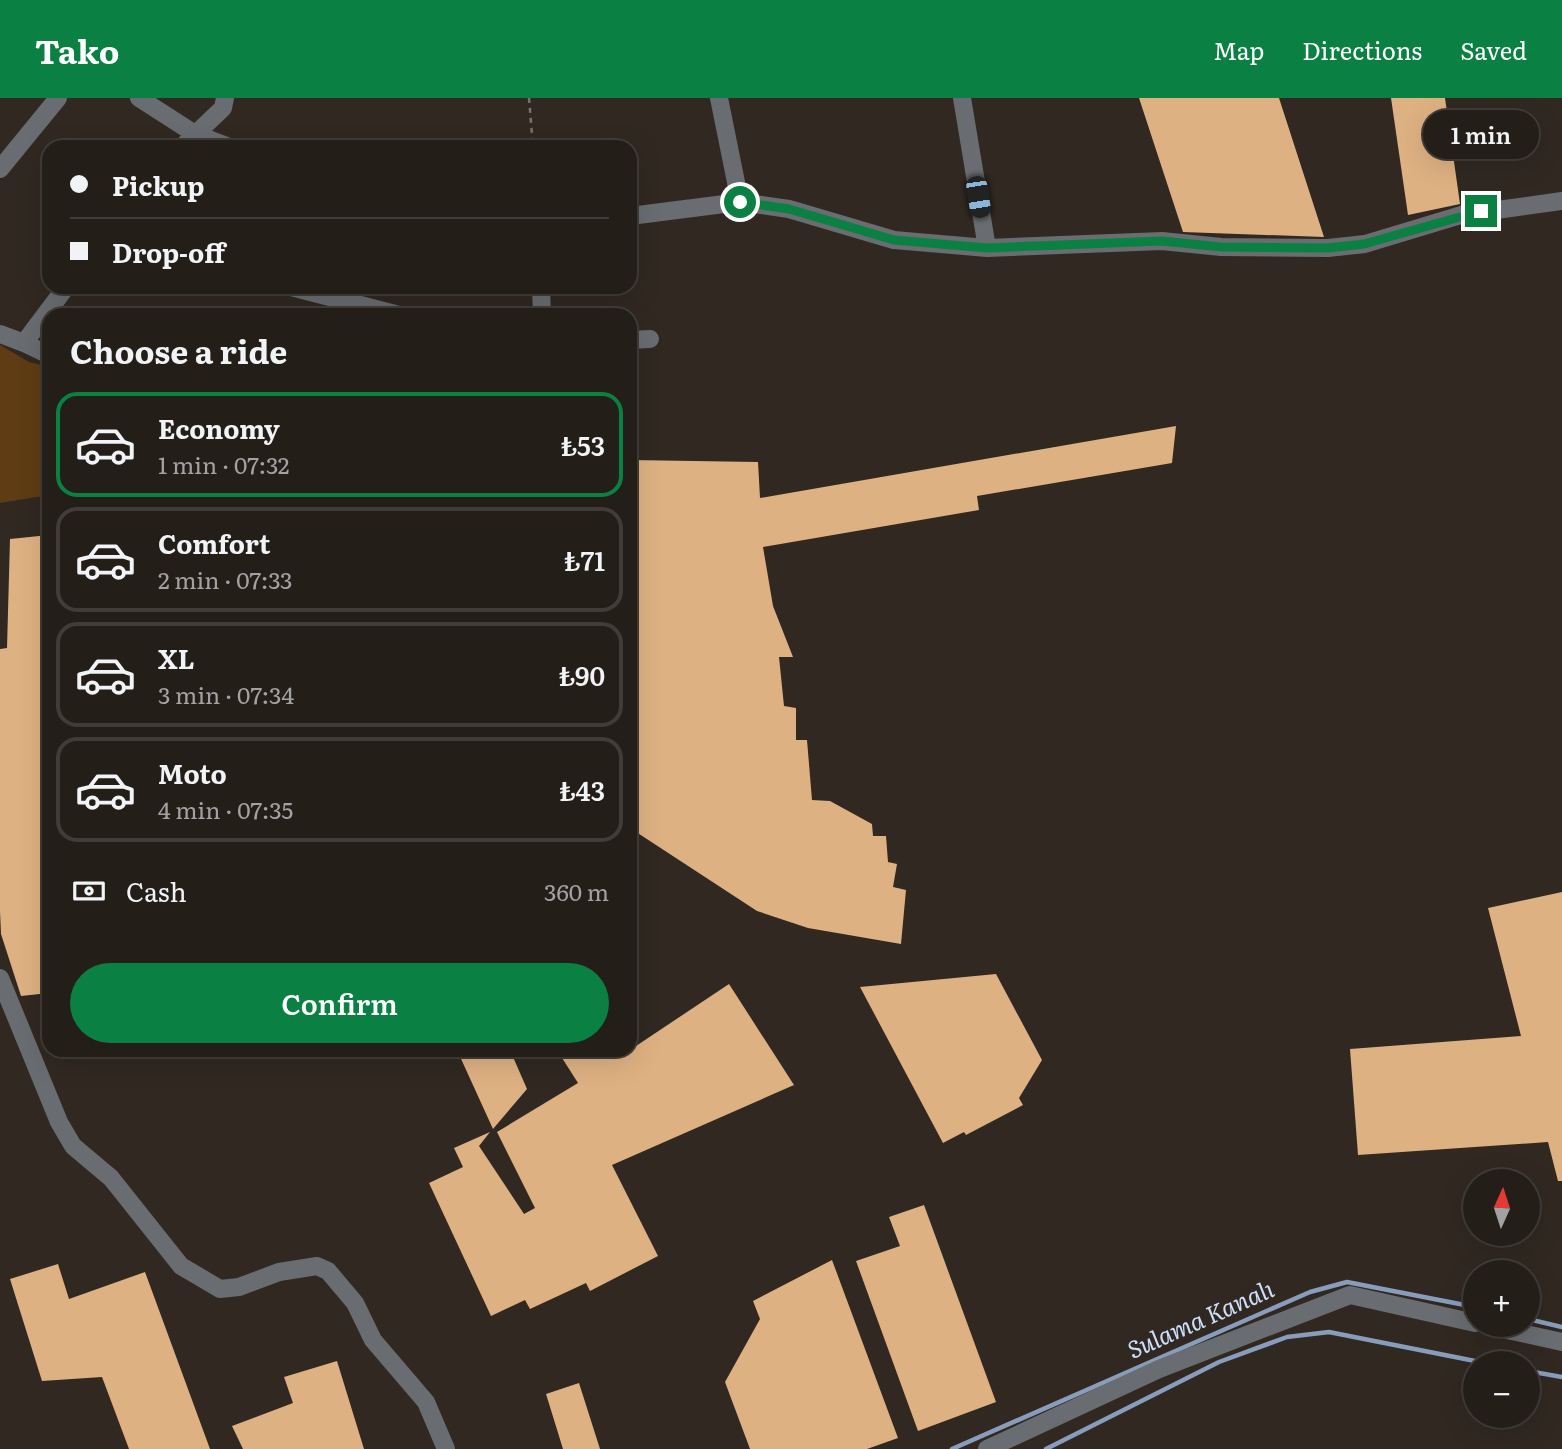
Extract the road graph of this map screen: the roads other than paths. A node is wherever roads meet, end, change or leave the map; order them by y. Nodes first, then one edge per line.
1 (58, 98) edge
2 (139, 98) edge
3 (226, 98) edge
4 (719, 98) edge
5 (962, 98) edge
6 (195, 134) junction
7 (189, 140) edge
8 (211, 140) edge
9 (0, 169) edge
10 (1562, 201) edge
11 (740, 202) junction
12 (637, 215) edge
13 (987, 248) junction
14 (319, 294) edge
15 (372, 308) edge
16 (42, 319) edge
17 (0, 334) edge
18 (650, 339) dead end
19 (637, 340) edge
20 (24, 343) junction
21 (42, 352) edge
22 (0, 978) edge
23 (1463, 1319) edge
24 (1539, 1337) edge
25 (1562, 1342) edge
26 (446, 1449) edge
27 (987, 1449) edge

1 - 9 street
2 - 6 street
3 - 6 street
4 - 11 street
5 - 13 street
6 - 7 street
6 - 8 street
10 - 13 street
11 - 12 street
11 - 13 street
14 - 15 street
16 - 20 street
17 - 20 street
18 - 19 street
20 - 21 street
22 - 26 street
23 - 27 street
24 - 25 street

